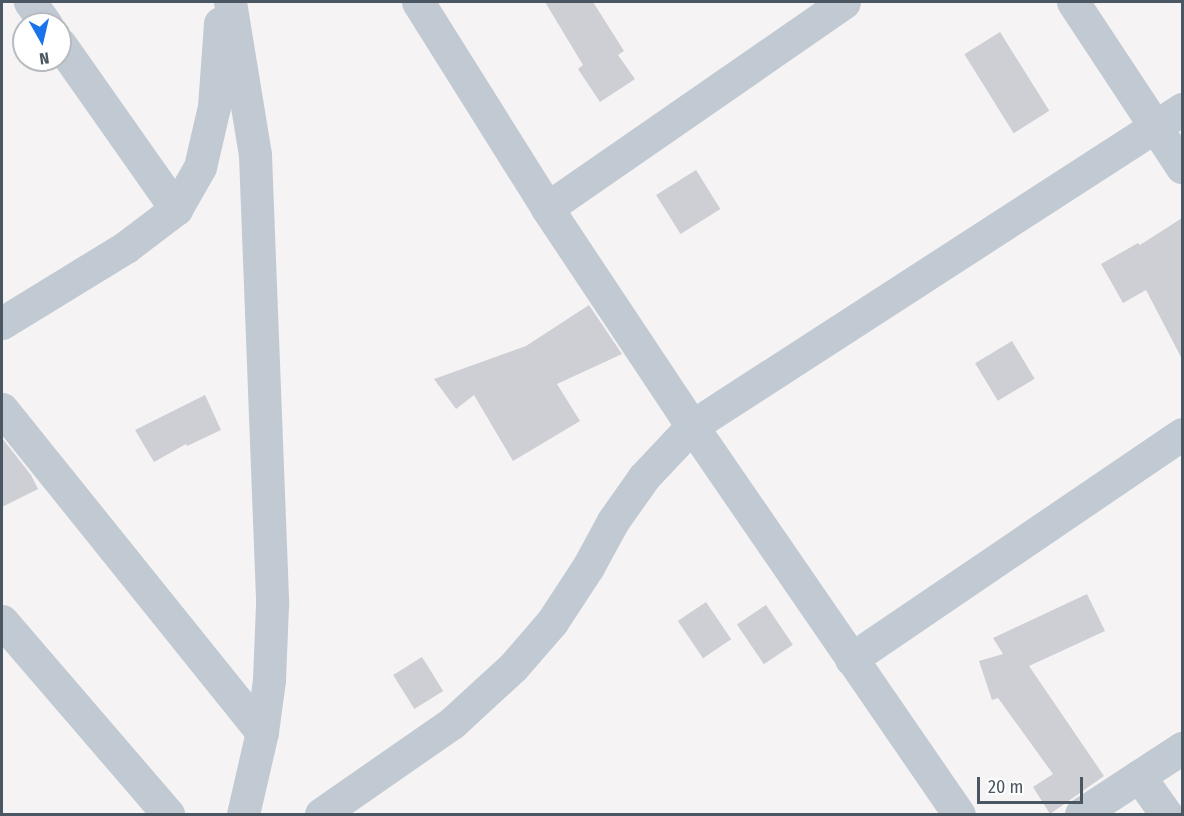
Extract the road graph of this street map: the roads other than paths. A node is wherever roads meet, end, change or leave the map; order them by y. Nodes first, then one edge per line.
1 (220, 2) edge
2 (230, 2) edge
3 (418, 2) edge
4 (844, 2) edge
5 (1072, 2) edge
6 (72, 61) edge
7 (1182, 109) edge
8 (1154, 127) junction
9 (1182, 168) edge
10 (547, 208) junction
11 (176, 209) junction
12 (2, 323) edge
13 (2, 409) edge
14 (692, 426) junction
15 (1182, 434) edge
16 (2, 621) edge
17 (851, 659) junction
18 (262, 732) junction
19 (1182, 748) edge
20 (1139, 776) junction
21 (168, 814) edge
22 (243, 814) edge
23 (321, 814) edge
24 (959, 814) edge
25 (1081, 814) edge
26 (1166, 814) edge

1 - 11 street
2 - 18 street
3 - 10 street
4 - 10 street
5 - 8 street
6 - 11 street
7 - 8 street
8 - 9 street
8 - 14 street
10 - 14 street
11 - 12 street
13 - 18 street
14 - 17 street
14 - 23 street
15 - 17 street
16 - 21 street
17 - 24 street
18 - 22 street
19 - 20 street
20 - 25 street
20 - 26 street

